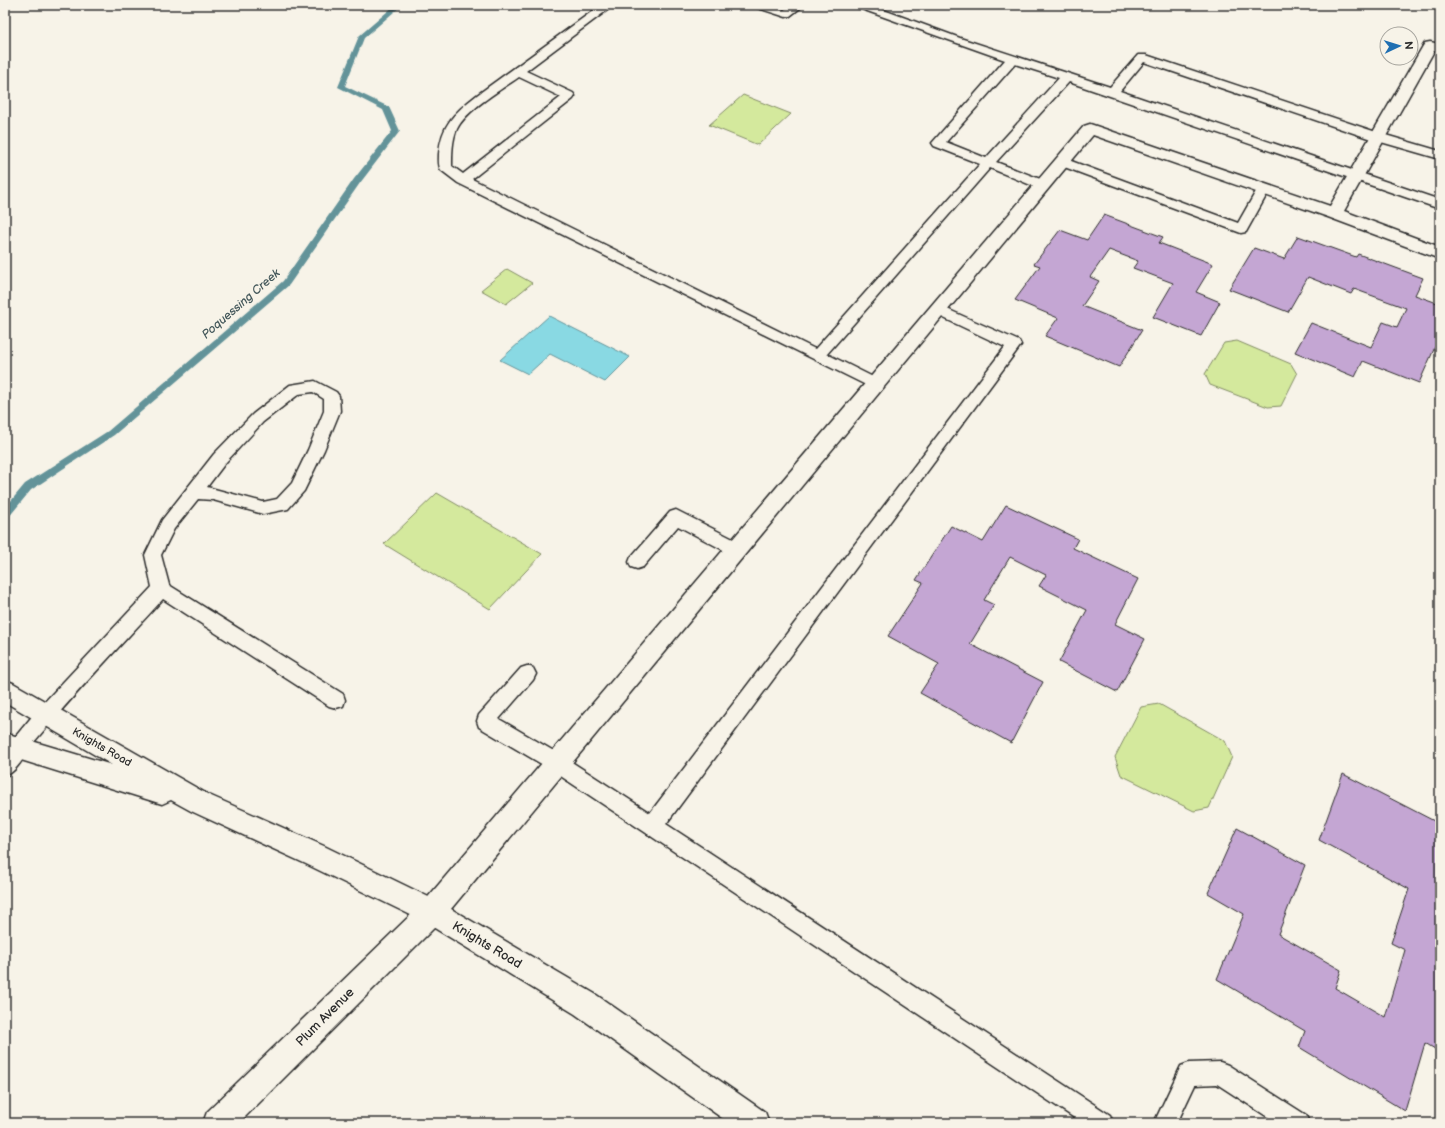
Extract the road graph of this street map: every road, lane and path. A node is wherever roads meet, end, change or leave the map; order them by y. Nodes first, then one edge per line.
1 (608, 5) edge
2 (759, 5) edge
3 (798, 5) edge
4 (860, 5) edge
5 (1440, 48) edge
6 (1013, 59) junction
7 (518, 72) junction
8 (1067, 77) junction
9 (1112, 92) junction
10 (1378, 137) junction
11 (1440, 155) edge
12 (1063, 162) junction
13 (988, 163) junction
14 (1356, 176) junction
15 (463, 180) junction
16 (1043, 186) junction
17 (1264, 189) junction
18 (1440, 205) edge
19 (1334, 213) junction
20 (1440, 253) edge
21 (938, 310) junction
22 (817, 356) junction
23 (876, 385) junction
24 (194, 492) junction
25 (737, 549) junction
26 (637, 562) dead end
27 (161, 589) junction
28 (527, 674) dead end
29 (5, 690) edge
30 (336, 700) dead end
31 (46, 714) junction
32 (9, 753) edge
33 (557, 763) junction
34 (200, 803) junction
35 (652, 826) junction
36 (432, 912) junction
37 (218, 1123) edge
38 (754, 1123) edge
39 (1102, 1123) edge
40 (1165, 1123) edge
41 (1298, 1123) edge

1 - 7 lane
2 - 3 lane
4 - 6 lane
5 - 10 street
6 - 8 lane
6 - 13 lane
7 - 15 lane
7 - 15 lane
8 - 9 lane
8 - 13 lane
9 - 10 lane
9 - 14 lane
10 - 11 lane
10 - 14 street
12 - 16 street, Plum Avenue
12 - 17 street, Plum Avenue
12 - 17 lane
13 - 16 lane
13 - 22 lane
14 - 18 lane
14 - 19 street
15 - 22 lane
16 - 21 street, Plum Avenue
17 - 19 street
19 - 20 street
21 - 23 street, Plum Avenue
21 - 35 lane
22 - 23 lane
23 - 25 street, Plum Avenue
24 - 24 lane
24 - 27 lane
25 - 26 lane
25 - 33 street, Plum Avenue
27 - 30 lane
27 - 31 lane
28 - 33 lane
29 - 31 street, Knights Road
31 - 32 lane
31 - 34 street, Knights Road
32 - 34 street, Knights Road
33 - 35 lane
33 - 36 street, Plum Avenue
34 - 36 street, Knights Road
35 - 39 lane
36 - 37 street, Plum Avenue
36 - 38 street, Knights Road
40 - 41 lane

